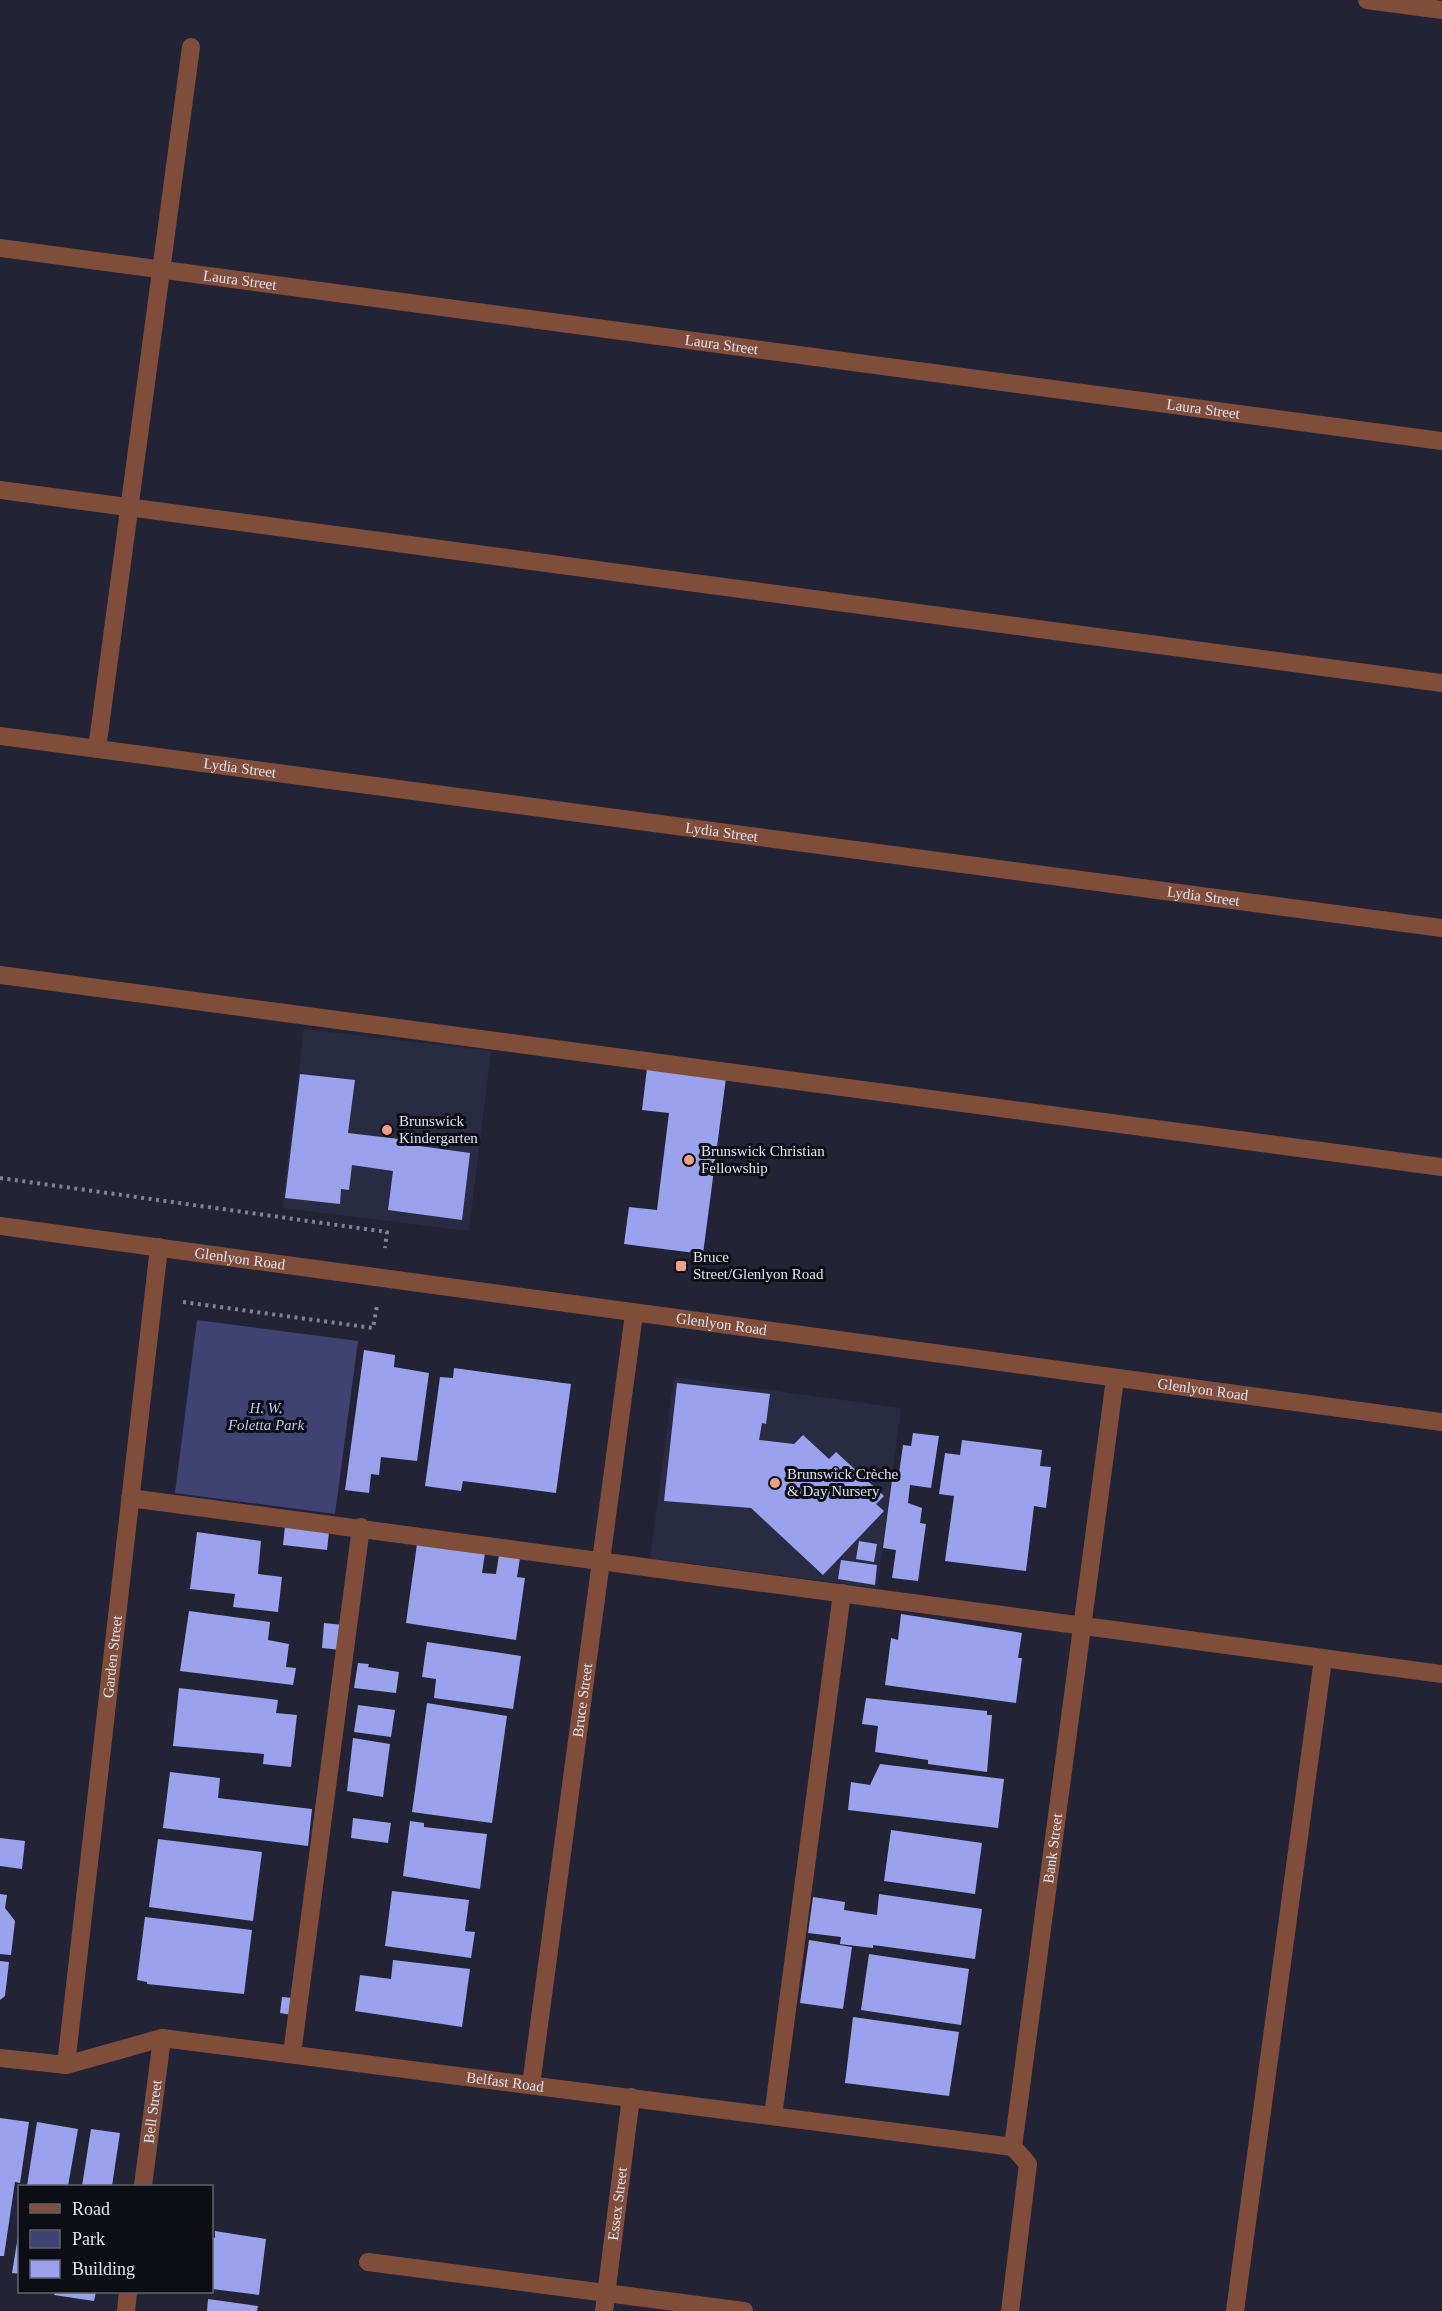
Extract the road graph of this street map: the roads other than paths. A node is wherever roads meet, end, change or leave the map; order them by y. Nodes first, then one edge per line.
1 (1367, 0) edge
2 (1442, 10) edge
3 (191, 47) dead end
4 (0, 248) edge
5 (161, 270) junction
6 (1442, 441) edge
7 (0, 490) edge
8 (129, 507) junction
9 (1442, 683) edge
10 (0, 735) edge
11 (97, 748) junction
12 (1442, 928) edge
13 (0, 975) edge
14 (1442, 1167) edge
15 (0, 1226) edge
16 (159, 1247) junction
17 (634, 1314) junction
18 (1115, 1379) junction
19 (1442, 1422) edge
20 (130, 1498) junction
21 (361, 1527) junction
22 (601, 1560) junction
23 (843, 1593) junction
24 (1083, 1626) junction
25 (1323, 1659) junction
26 (1442, 1674) edge
27 (162, 2038) junction
28 (292, 2054) junction
29 (0, 2058) edge
30 (66, 2065) junction
31 (531, 2085) junction
32 (631, 2097) junction
33 (772, 2116) junction
34 (1013, 2146) junction
35 (143, 2185) edge
36 (368, 2262) dead end
37 (128, 2293) edge
38 (605, 2302) edge
39 (126, 2311) edge
40 (744, 2311) edge
41 (1010, 2311) edge
42 (1235, 2311) edge

1 - 2 street
3 - 5 street
4 - 5 street, Laura Street
5 - 6 street, Laura Street
5 - 8 street
7 - 8 street
8 - 9 street
8 - 11 street
10 - 11 street, Lydia Street
11 - 12 street, Lydia Street
13 - 14 street
15 - 16 street, Glenlyon Road
16 - 17 street, Glenlyon Road
16 - 20 street, Garden Street
17 - 18 street, Glenlyon Road
17 - 22 street, Bruce Street
18 - 19 street, Glenlyon Road
18 - 24 street, Bank Street
20 - 21 street
20 - 30 street, Garden Street
21 - 22 street
21 - 28 street
22 - 23 street
22 - 31 street, Bruce Street
23 - 24 street
23 - 33 street
24 - 25 street
24 - 34 street, Bank Street
25 - 26 street
25 - 42 street
27 - 28 street, Belfast Road
27 - 30 street, Belfast Road
27 - 35 street, Bell Street
28 - 31 street, Belfast Road
29 - 30 street, Belfast Road
31 - 32 street, Belfast Road
32 - 33 street, Belfast Road
32 - 38 street, Essex Street
33 - 34 street, Belfast Road
34 - 41 street
36 - 38 street
37 - 39 street
38 - 40 street

